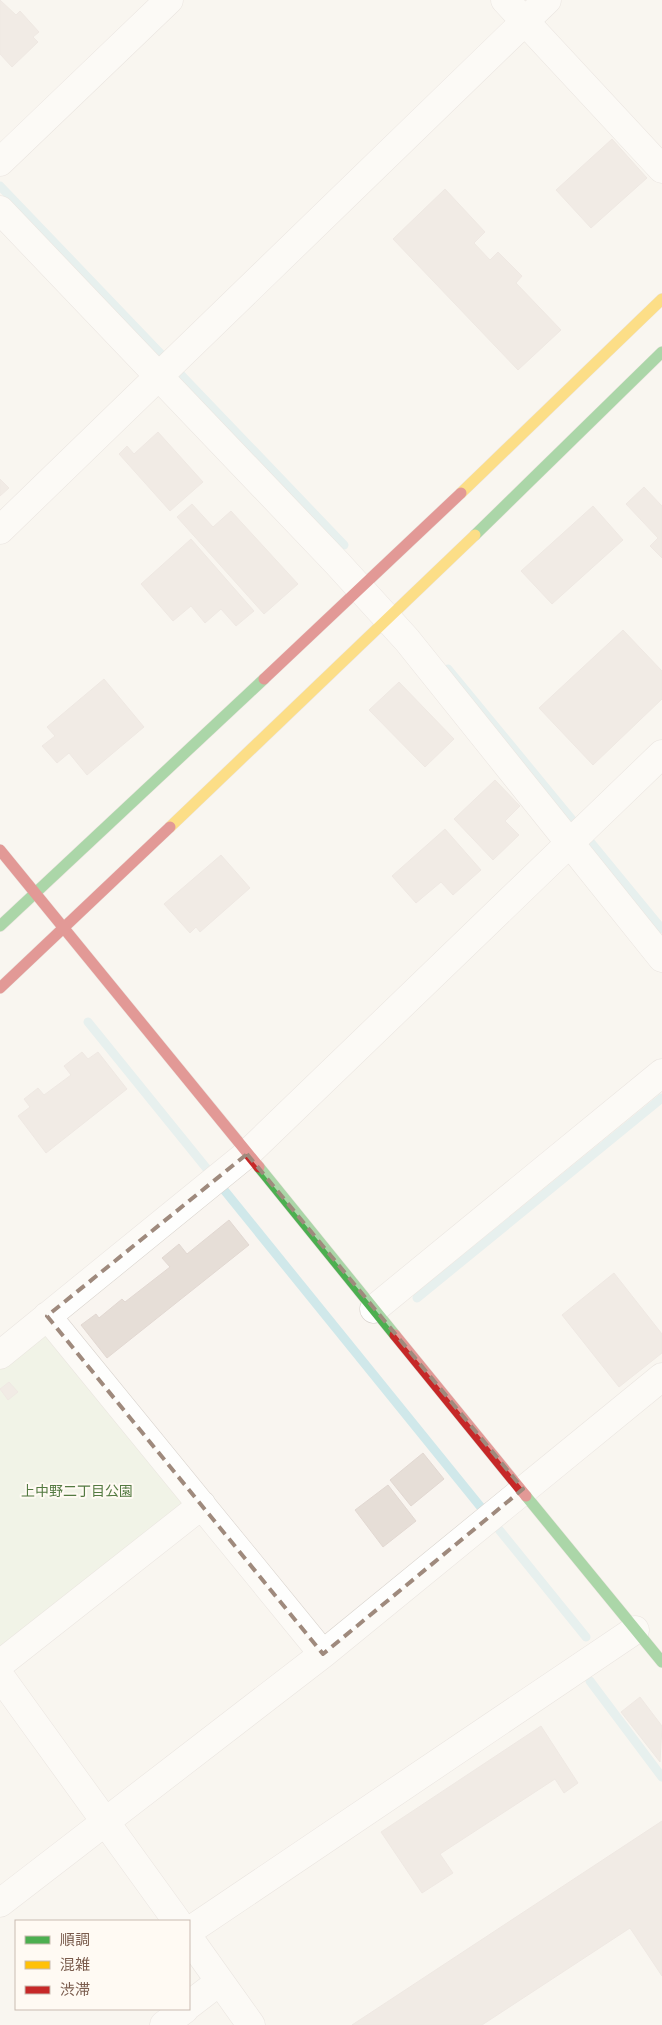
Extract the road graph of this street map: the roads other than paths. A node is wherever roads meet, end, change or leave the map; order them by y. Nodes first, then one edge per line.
1 (169, 0) edge
2 (505, 0) edge
3 (547, 0) edge
4 (525, 21) junction
5 (0, 162) edge
6 (662, 169) edge
7 (0, 210) edge
8 (662, 299) edge
9 (662, 352) edge
10 (167, 368) junction
11 (0, 530) edge
12 (361, 589) junction
13 (388, 619) junction
14 (662, 754) edge
15 (577, 835) junction
16 (0, 850) edge
17 (36, 893) junction
18 (0, 926) edge
19 (64, 928) junction
20 (662, 958) edge
21 (0, 988) edge
22 (662, 1073) edge
23 (247, 1154) junction
24 (374, 1309) junction
25 (47, 1316) junction
26 (0, 1355) edge
27 (662, 1377) edge
28 (523, 1490) junction
29 (202, 1505) junction
30 (635, 1630) junction
31 (323, 1654) junction
32 (662, 1662) edge
33 (0, 1664) edge
34 (0, 1676) edge
35 (106, 1821) junction
36 (0, 1903) edge
37 (176, 1920) edge
38 (190, 1930) edge
39 (190, 1940) edge
40 (218, 1982) junction
41 (190, 2004) edge
42 (183, 2010) edge
43 (164, 2025) edge
44 (251, 2025) edge

1 - 5 street
2 - 4 street
3 - 4 street
4 - 6 street
4 - 10 street
7 - 10 street
8 - 12 street
9 - 13 street
10 - 11 street
10 - 12 street
12 - 13 street
12 - 17 street
13 - 15 street
13 - 19 street
14 - 15 street
15 - 20 street
15 - 23 street
16 - 17 street
17 - 18 street
17 - 19 street
19 - 21 street
19 - 23 street
22 - 24 street
23 - 24 street
23 - 25 street
24 - 28 street
25 - 26 street
25 - 29 street
27 - 28 street
28 - 30 street
28 - 31 street
29 - 31 street
29 - 33 street
30 - 32 street
30 - 38 street
31 - 35 street
34 - 35 street
35 - 36 street
35 - 37 street
39 - 40 street
40 - 41 street
40 - 44 street
42 - 43 street

